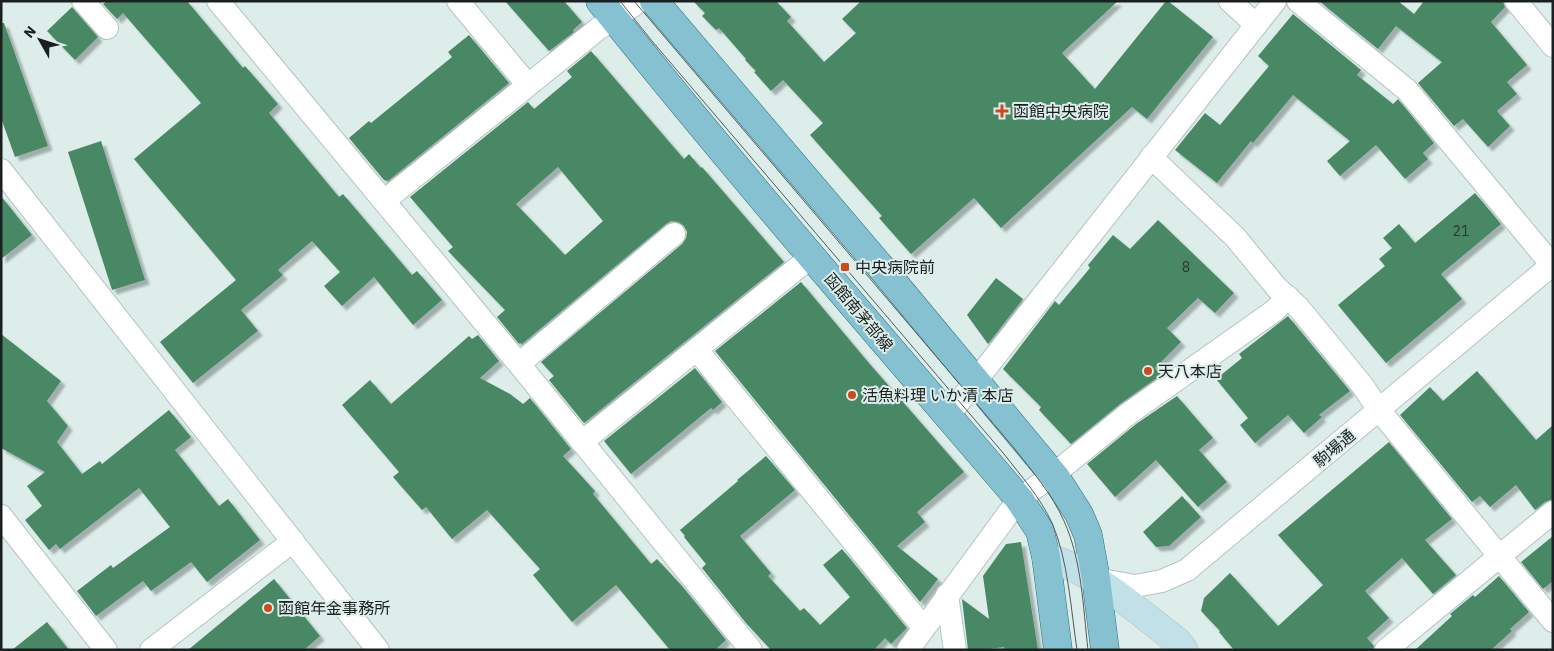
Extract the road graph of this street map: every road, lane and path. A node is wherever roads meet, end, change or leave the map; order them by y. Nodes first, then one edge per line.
1 (83, 1) edge
2 (218, 1) edge
3 (458, 1) edge
4 (640, 1) edge
5 (654, 1) edge
6 (1230, 1) edge
7 (1274, 1) edge
8 (1298, 1) edge
9 (1516, 1) edge
10 (606, 10) edge
11 (1256, 25) junction
12 (107, 28) dead end
13 (1553, 46) edge
14 (528, 84) junction
15 (1151, 157) junction
16 (1, 170) edge
17 (384, 201) junction
18 (674, 234) dead end
19 (810, 254) junction
20 (1552, 264) edge
21 (1288, 297) junction
22 (697, 350) junction
23 (519, 364) junction
24 (975, 382) junction
25 (1378, 410) junction
26 (948, 416) junction
27 (582, 442) junction
28 (1053, 475) junction
29 (1019, 499) junction
30 (1553, 512) edge
31 (1, 516) edge
32 (293, 541) junction
33 (1500, 556) junction
34 (1046, 557) junction
35 (1096, 579) junction
36 (947, 595) junction
37 (1553, 621) edge
38 (924, 628) junction
39 (106, 650) edge
40 (151, 650) edge
41 (378, 650) edge
42 (751, 650) edge
43 (908, 650) edge
44 (955, 650) edge
45 (1058, 650) edge
46 (1105, 650) edge
47 (1184, 650) edge
48 (1386, 650) edge

1 - 12 street
2 - 17 street
3 - 14 street
4 - 10 street
5 - 24 main road
6 - 11 street
7 - 11 street
8 - 20 street
9 - 13 street
10 - 14 street
10 - 19 main road, 函館南茅部線
11 - 15 street
14 - 17 street
15 - 21 street
15 - 24 street
16 - 32 street
17 - 23 street
18 - 23 street
19 - 22 street
19 - 26 main road, 函館南茅部線
20 - 25 street, 駒場通
21 - 25 street
21 - 28 street
22 - 27 street
22 - 38 street
23 - 27 street
24 - 26 street
24 - 28 main road
25 - 33 street
25 - 35 street, 駒場通
26 - 29 main road, 函館南茅部線
27 - 42 street
28 - 29 street
28 - 35 main road
29 - 34 main road, 函館南茅部線
29 - 36 street
30 - 33 street
31 - 39 street
32 - 40 street
32 - 41 street
33 - 37 street
33 - 48 street
34 - 35 street
34 - 45 main road, 函館南茅部線
35 - 46 main road
35 - 47 street
36 - 38 street
36 - 44 street
38 - 43 street

